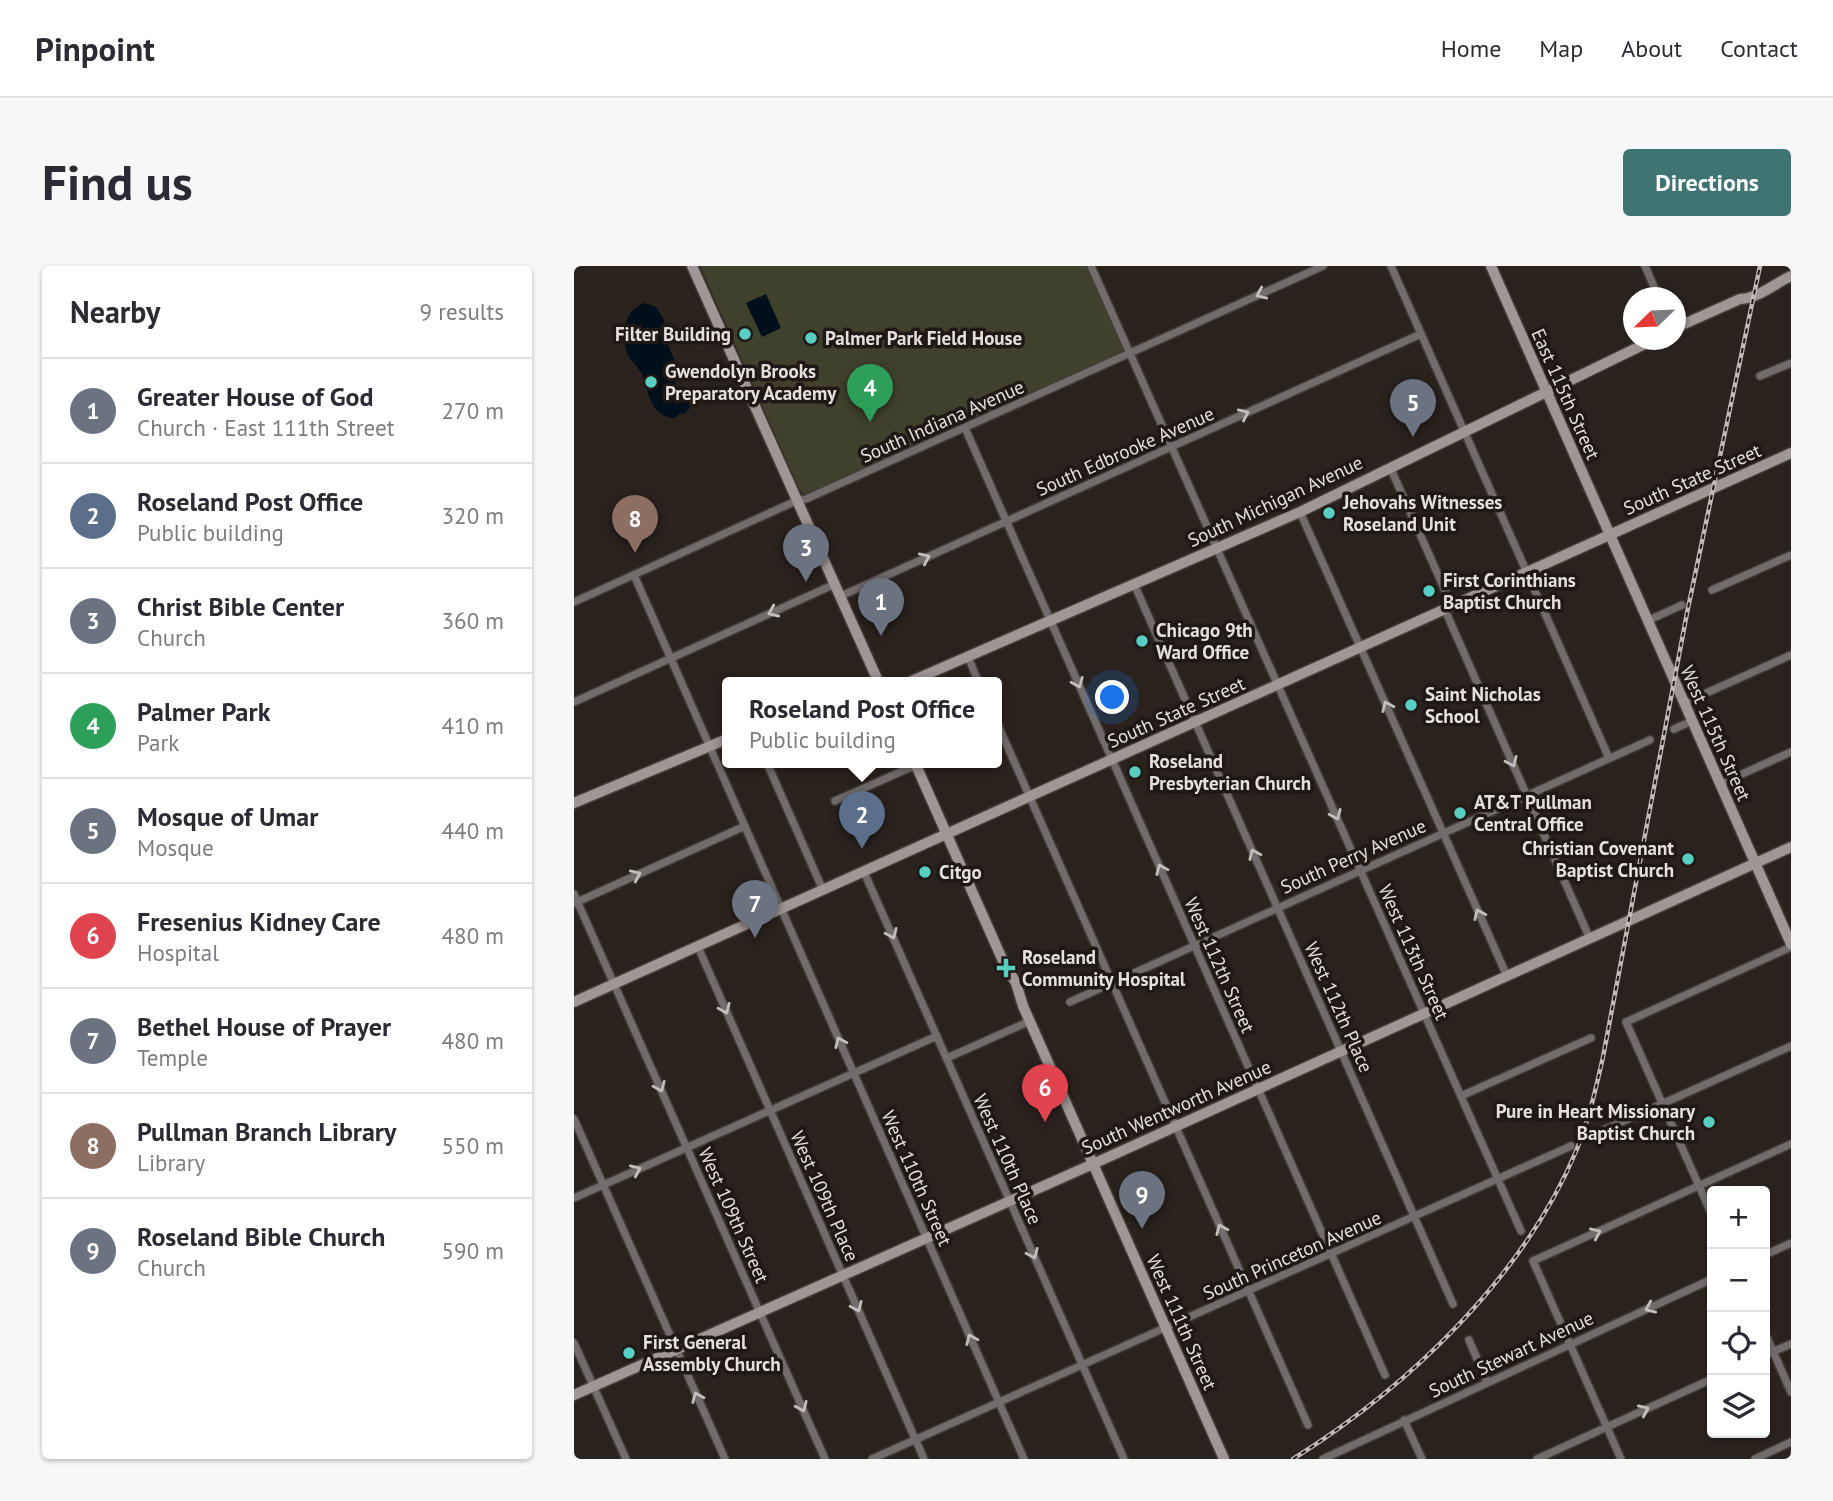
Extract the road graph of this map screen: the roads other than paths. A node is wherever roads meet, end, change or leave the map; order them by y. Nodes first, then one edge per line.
1 (692, 266) edge
2 (1093, 266) edge
3 (1323, 266) edge
4 (1391, 266) edge
5 (1491, 266) edge
6 (1645, 266) edge
7 (1791, 276) edge
8 (1654, 287) edge
9 (1686, 323) edge
10 (1421, 334) junction
11 (1632, 350) edge
12 (1130, 353) junction
13 (1791, 363) edge
14 (1760, 376) dead end
15 (1546, 392) junction
16 (965, 428) junction
17 (1464, 430) junction
18 (1172, 447) junction
19 (1791, 453) edge
20 (1390, 467) junction
21 (798, 500) junction
22 (1300, 512) junction
23 (1006, 521) junction
24 (1609, 536) junction
25 (1217, 548) junction
26 (1791, 555) edge
27 (1527, 573) junction
28 (634, 575) junction
29 (835, 584) junction
30 (1134, 584) junction
31 (1712, 590) dead end
32 (841, 596) junction
33 (574, 602) edge
34 (1682, 605) dead end
35 (1449, 608) junction
36 (1050, 621) junction
37 (1647, 621) junction
38 (1361, 648) junction
39 (1791, 654) edge
40 (968, 657) junction
41 (671, 659) junction
42 (876, 677) edge
43 (921, 677) edge
44 (976, 677) edge
45 (1278, 685) junction
46 (574, 702) edge
47 (1684, 703) junction
48 (1692, 721) junction
49 (1195, 723) junction
50 (1674, 729) dead end
51 (1002, 734) edge
52 (1650, 740) dead end
53 (722, 741) edge
54 (709, 746) junction
55 (1791, 752) edge
56 (1609, 758) junction
57 (1112, 760) junction
58 (769, 768) edge
59 (906, 768) edge
60 (917, 768) edge
61 (1720, 784) junction
62 (1527, 796) junction
63 (1030, 797) junction
64 (835, 801) dead end
65 (574, 803) edge
66 (745, 827) junction
67 (1443, 833) junction
68 (947, 835) junction
69 (1791, 847) edge
70 (1755, 863) junction
71 (1360, 870) junction
72 (864, 872) junction
73 (823, 890) junction
74 (575, 900) edge
75 (1278, 908) junction
76 (781, 909) junction
77 (1590, 939) junction
78 (1194, 946) junction
79 (1791, 946) edge
80 (698, 947) junction
81 (1507, 976) junction
82 (1111, 983) junction
83 (614, 984) junction
84 (574, 1002) edge
85 (1070, 1002) dead end
86 (1424, 1014) junction
87 (1030, 1021) junction
88 (937, 1036) junction
89 (1591, 1038) dead end
90 (1791, 1046) edge
91 (1341, 1051) junction
92 (947, 1058) junction
93 (853, 1073) junction
94 (1258, 1088) junction
95 (1461, 1096) junction
96 (1663, 1104) junction
97 (770, 1111) junction
98 (574, 1119) edge
99 (1175, 1126) junction
100 (1597, 1133) dead end
101 (1791, 1144) edge
102 (1571, 1146) dead end
103 (687, 1148) junction
104 (1093, 1164) junction
105 (1498, 1179) junction
106 (603, 1185) junction
107 (1700, 1186) junction
108 (574, 1198) edge
109 (1010, 1201) junction
110 (1707, 1203) edge
111 (1415, 1216) junction
112 (1521, 1231) dead end
113 (926, 1238) junction
114 (1791, 1244) edge
115 (1770, 1253) edge
116 (1331, 1254) junction
117 (843, 1275) junction
118 (1707, 1281) edge
119 (1249, 1291) junction
120 (1453, 1304) dead end
121 (760, 1312) junction
122 (1166, 1328) junction
123 (1469, 1340) dead end
124 (574, 1343) edge
125 (1791, 1343) edge
126 (1570, 1344) junction
127 (1770, 1345) edge
128 (676, 1350) junction
129 (1773, 1352) junction
130 (1770, 1353) edge
131 (1082, 1365) junction
132 (1385, 1375) dead end
133 (1707, 1381) edge
134 (1487, 1382) junction
135 (594, 1387) junction
136 (1791, 1392) edge
137 (574, 1395) edge
138 (999, 1402) junction
139 (1404, 1420) junction
140 (1308, 1425) dead end
141 (1607, 1427) junction
142 (916, 1439) junction
143 (1791, 1442) edge
144 (626, 1459) edge
145 (725, 1459) edge
146 (825, 1459) edge
147 (872, 1459) edge
148 (925, 1459) edge
149 (1024, 1459) edge
150 (1124, 1459) edge
151 (1224, 1459) edge
152 (1323, 1459) edge
153 (1422, 1459) edge
154 (1537, 1459) edge
155 (1621, 1459) edge
156 (1755, 1459) edge

1 - 21 street
2 - 12 street, West 113th Street
3 -> 12 street, South Indiana Avenue
4 - 10 street
5 - 15 street, East 115th Street
6 - 8 street
7 - 9 street
10 - 17 street
18 -> 10 street, South Edbrooke Avenue
11 - 15 street, South Michigan Avenue
12 - 16 street, South Indiana Avenue
12 - 18 street, West 113th Street
13 - 14 street
15 - 17 street, South Michigan Avenue
15 - 24 street, East 115th Street
16 - 21 street, South Indiana Avenue
16 - 23 street, West 112th Street
17 - 20 street, South Michigan Avenue
17 - 27 street
18 - 23 street, South Edbrooke Avenue
18 - 25 street, West 113th Street
19 - 24 street, South State Street
20 - 22 street, South Michigan Avenue
20 - 35 street
21 - 28 street, South Indiana Avenue
21 - 29 street
22 - 25 street, South Michigan Avenue
22 - 38 street
32 -> 23 street, South Edbrooke Avenue
23 - 36 street, West 112th Street
24 - 27 street, South State Street
24 - 37 street, West 115th Street
25 - 30 street, South Michigan Avenue
25 - 45 street, West 113th Street
26 - 31 street
27 - 35 street, South State Street
27 - 56 street
28 - 33 street, South Indiana Avenue
28 - 41 street, West 110th Street
29 - 32 street
29 -> 41 street
30 - 36 street, South Michigan Avenue
30 - 49 street, West 112th Place
32 - 42 street
34 - 37 street
35 - 38 street, South State Street
35 -> 62 street
36 - 40 street, South Michigan Avenue
36 -> 57 street, West 112th Street
37 - 47 street, West 115th Street
38 - 45 street, South State Street
67 -> 38 street
39 - 47 street
40 - 43 street, South Michigan Avenue
40 - 44 street
41 - 46 street
41 - 54 street, West 110th Street
45 - 49 street, South State Street
45 -> 71 street, West 113th Street
47 - 48 street, West 115th Street
48 - 50 street
48 - 61 street, West 115th Street
49 - 57 street, South State Street
75 -> 49 street, West 112th Place
51 - 63 street
52 - 56 street, South Perry Avenue
53 - 54 street
54 - 65 street
54 - 66 street, West 110th Street
55 - 61 street
56 - 62 street, South Perry Avenue
57 - 63 street, South State Street
78 -> 57 street, West 112th Street
58 - 73 street
59 - 64 street
60 - 68 street, West 111th Street
61 - 70 street, West 115th Street
62 - 67 street, South Perry Avenue
62 - 77 street
63 - 68 street, South State Street
63 - 82 street
74 -> 66 street
66 - 76 street, West 110th Street
67 - 71 street, South Perry Avenue
81 -> 67 street
68 - 72 street, South State Street
68 - 87 street, West 111th Street
69 - 70 street, South Wentworth Avenue
70 - 77 street, South Wentworth Avenue
70 - 79 street, West 115th Street
71 - 75 street, South Perry Avenue
71 - 86 street, West 113th Street
72 - 73 street, South State Street
72 -> 88 street, West 110th Place
73 - 76 street, South State Street
74 - 83 street, West 109th Street
75 - 78 street, South Perry Avenue
75 - 91 street, West 112th Place
76 - 80 street, South State Street
93 -> 76 street, West 110th Street
77 - 81 street, South Wentworth Avenue
78 - 82 street, South Perry Avenue
78 - 94 street, West 112th Street
79 - 96 street
80 - 83 street, South State Street
80 -> 97 street, West 109th Place
81 - 86 street, South Wentworth Avenue
82 - 85 street, South Perry Avenue
82 - 99 street
83 - 84 street, South State Street
83 -> 103 street, West 109th Street
86 - 91 street, South Wentworth Avenue
86 - 95 street, West 113th Street
87 - 92 street
87 - 104 street, West 111th Street
88 - 92 street, West 110th Place
88 - 93 street
89 - 95 street
90 - 96 street
91 - 94 street, South Wentworth Avenue
91 - 111 street, West 112th Place
92 - 109 street, West 110th Place
93 - 97 street
93 - 113 street, West 110th Street
94 - 99 street, South Wentworth Avenue
94 - 116 street, West 112th Street
95 - 105 street, West 113th Street
96 - 100 street
96 - 107 street
97 - 103 street
97 - 117 street, West 109th Place
98 - 106 street
99 - 104 street, South Wentworth Avenue
119 -> 99 street
101 - 107 street
102 - 105 street, South Princeton Avenue
106 -> 103 street
103 - 121 street, West 109th Street
104 - 109 street, South Wentworth Avenue
104 - 122 street, West 111th Street
105 - 111 street, South Princeton Avenue
105 - 112 street, West 113th Street
106 - 108 street
106 - 128 street
107 - 110 street
126 -> 107 street
109 - 113 street, South Wentworth Avenue
109 -> 131 street, West 110th Place
111 - 116 street, South Princeton Avenue
111 - 120 street, West 112th Place
113 - 117 street, South Wentworth Avenue
138 -> 113 street, West 110th Street
114 - 115 street
116 - 119 street, South Princeton Avenue
116 - 132 street, West 112th Street
117 - 121 street, South Wentworth Avenue
117 -> 142 street, West 109th Place
118 -> 126 street, South Stewart Avenue
119 - 122 street, South Princeton Avenue
119 - 140 street
121 - 128 street, South Wentworth Avenue
121 -> 146 street, West 109th Street
122 - 131 street, South Princeton Avenue
122 - 151 street, West 111th Street
123 - 134 street
124 - 135 street
125 - 129 street
126 - 134 street, South Stewart Avenue
126 - 141 street
127 - 129 street
128 - 135 street, South Wentworth Avenue
145 -> 128 street
129 - 130 street
129 - 136 street
131 - 138 street, South Princeton Avenue
131 - 150 street, West 110th Place
141 -> 133 street
134 - 139 street, South Stewart Avenue
135 - 137 street, South Wentworth Avenue
135 - 144 street
138 - 142 street, South Princeton Avenue
138 - 149 street, West 110th Street
139 - 152 street, South Stewart Avenue
139 - 153 street
141 - 154 street
141 - 155 street
142 - 147 street, South Princeton Avenue
142 - 148 street, West 109th Place
143 - 156 street

